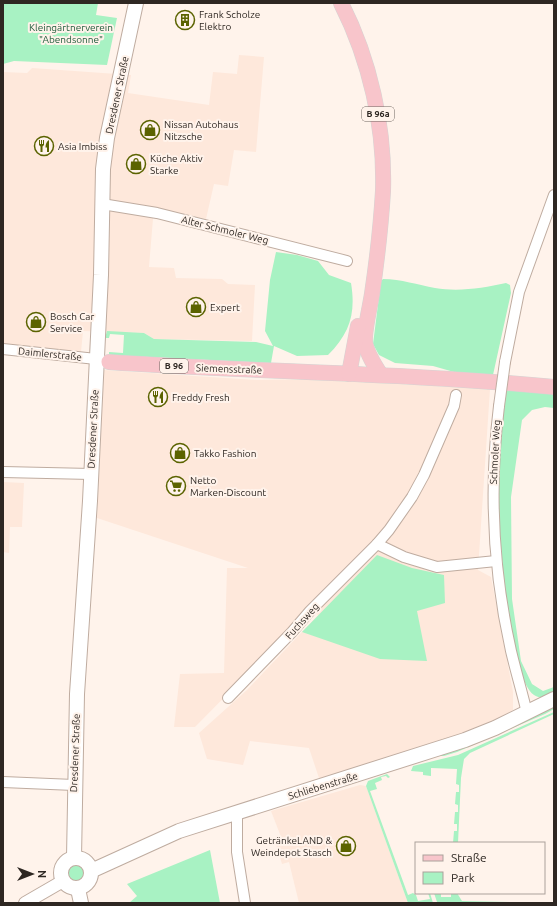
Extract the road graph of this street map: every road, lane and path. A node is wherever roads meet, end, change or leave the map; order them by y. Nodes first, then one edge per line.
1 (136, 3) edge
2 (341, 3) edge
3 (554, 195) edge
4 (102, 204) junction
5 (378, 231) junction
6 (347, 261) dead end
7 (365, 342) junction
8 (3, 349) edge
9 (103, 360) junction
10 (356, 374) junction
11 (381, 375) junction
12 (554, 387) edge
13 (456, 395) dead end
14 (3, 472) edge
15 (91, 474) junction
16 (377, 544) junction
17 (496, 561) junction
18 (228, 698) dead end
19 (554, 699) edge
20 (527, 713) junction
21 (3, 782) edge
22 (74, 785) junction
23 (237, 813) junction
24 (74, 858) junction
25 (91, 871) junction
26 (63, 881) junction
27 (78, 889) junction
28 (25, 903) edge
29 (81, 903) edge
30 (245, 903) edge

1 - 4 main road, Dresdener Straße
2 - 5 main road, B 96a
3 - 17 street, Schmoler Weg, bridge
4 - 6 street, Alter Schmoler Weg
4 - 9 main road, Dresdener Straße
5 - 7 main road, B 96a
5 - 10 main road, B 96a
7 - 10 main road, B 96a
7 - 11 main road, B 96a
8 - 9 street, Daimlerstraße
9 - 10 main road, Siemensstraße / B 96
9 - 15 main road, Dresdener Straße
10 - 11 main road, B 96
11 - 12 main road, B 96
13 - 16 street, Fuchsweg
14 - 15 street
15 - 22 main road, Dresdener Straße
16 - 17 street
16 - 18 street, Fuchsweg
17 - 20 street, Schmoler Weg
19 - 20 main road, Schliebenstraße
20 - 23 main road, Schliebenstraße
21 - 22 street
22 - 24 main road, Dresdener Straße
23 - 25 main road, Schliebenstraße
23 - 30 street
24 - 25 main road
24 - 26 main road
25 - 27 main road
26 - 27 main road
26 - 28 street
27 - 29 main road

